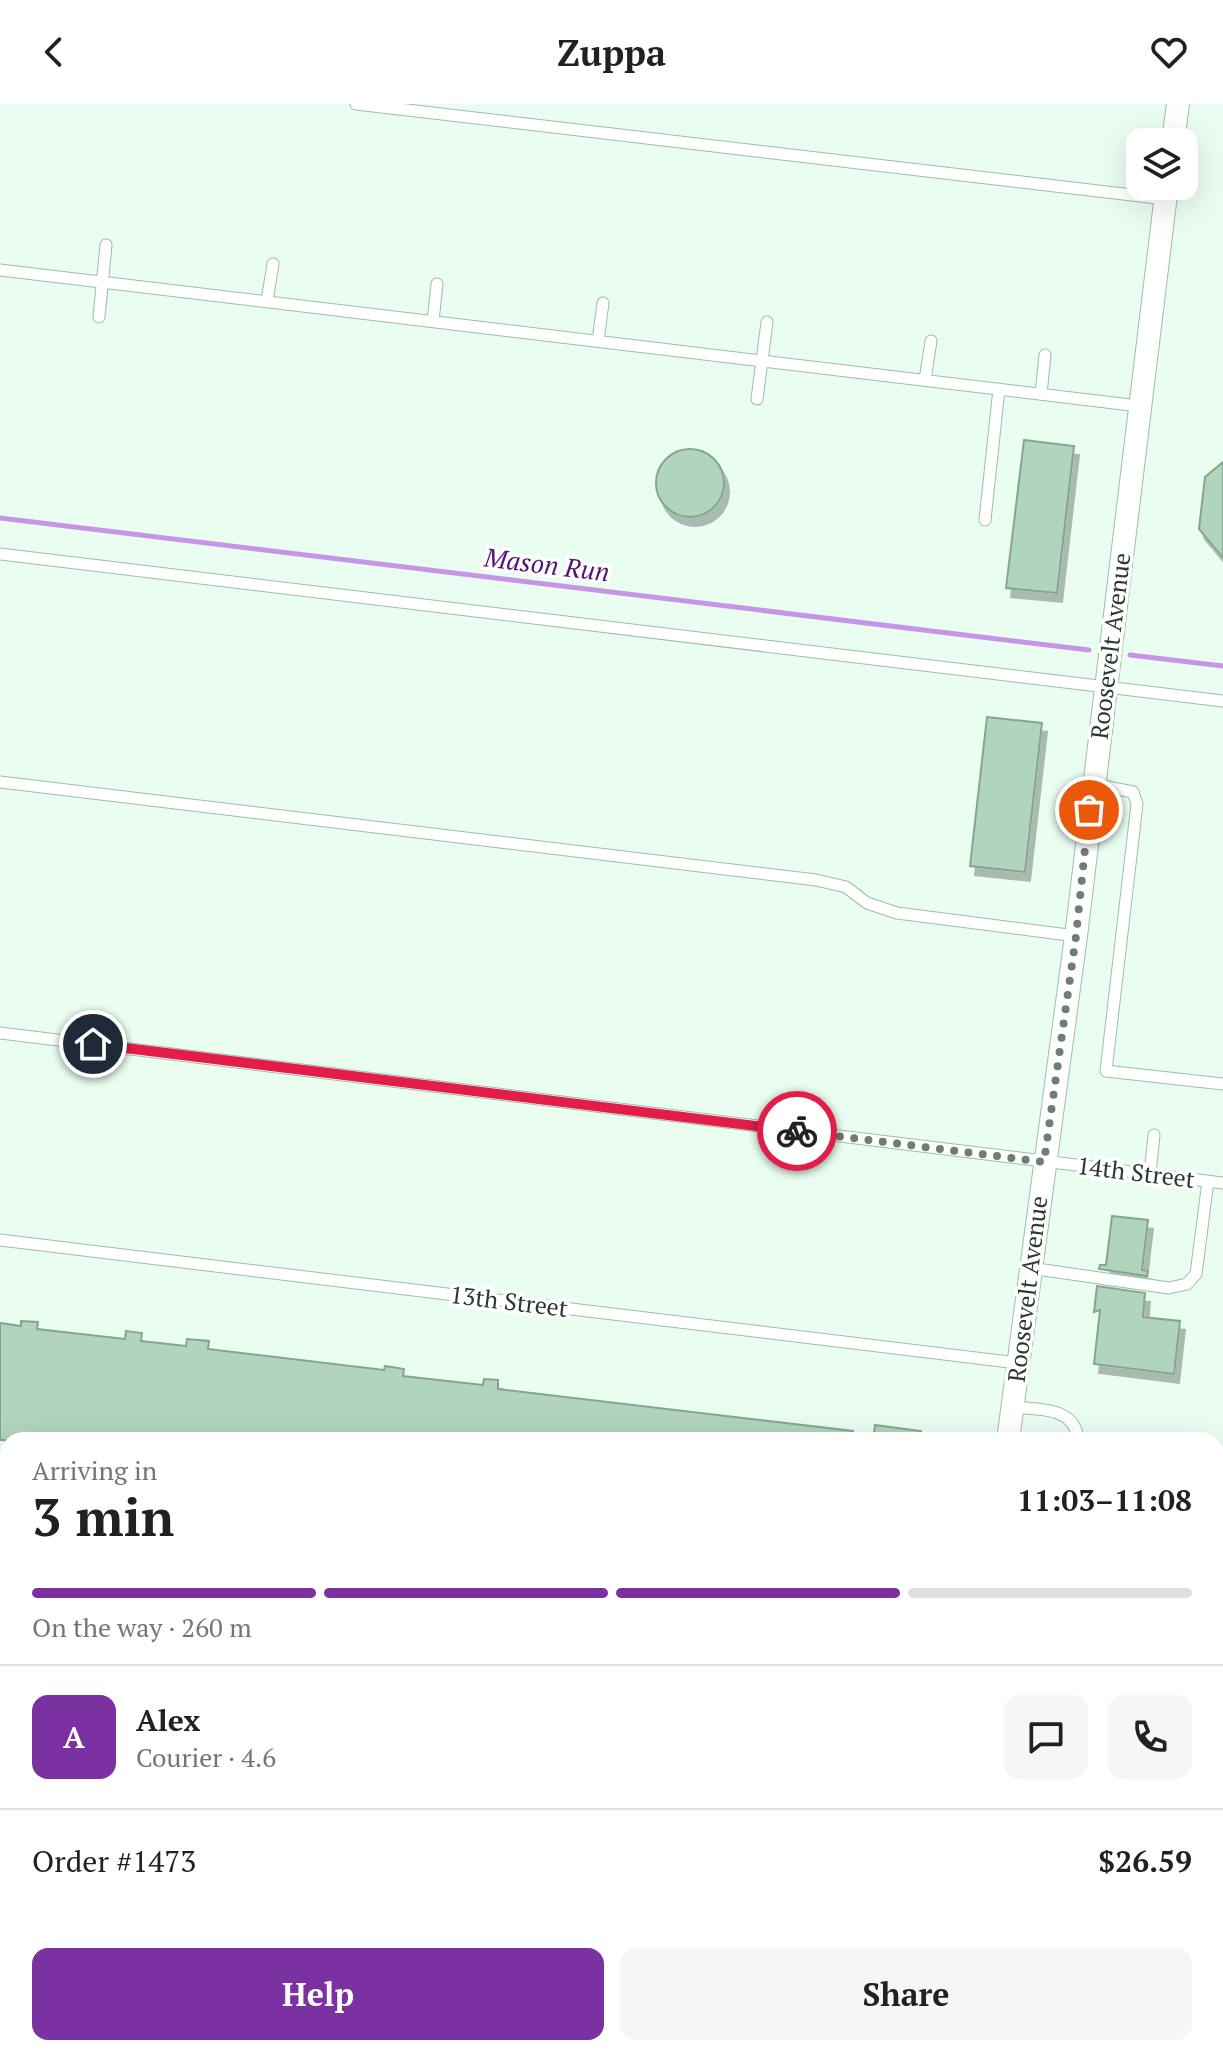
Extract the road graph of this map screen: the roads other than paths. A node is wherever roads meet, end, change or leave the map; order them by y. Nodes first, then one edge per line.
1 (356, 104) edge
2 (1178, 104) edge
3 (1175, 128) edge
4 (1126, 188) edge
5 (1166, 200) edge
6 (106, 245) dead end
7 (273, 264) dead end
8 (0, 270) edge
9 (102, 281) junction
10 (437, 284) dead end
11 (267, 301) junction
12 (603, 303) dead end
13 (99, 317) dead end
14 (433, 321) junction
15 (767, 322) dead end
16 (598, 341) junction
17 (931, 341) dead end
18 (1045, 355) dead end
19 (762, 361) junction
20 (925, 380) junction
21 (999, 389) junction
22 (1041, 394) junction
23 (757, 399) dead end
24 (1139, 406) junction
25 (985, 520) dead end
26 (0, 554) edge
27 (1106, 688) junction
28 (1223, 701) edge
29 (0, 782) edge
30 (1092, 784) junction
31 (1076, 936) junction
32 (0, 1033) edge
33 (1223, 1084) edge
34 (1154, 1135) dead end
35 (1044, 1162) junction
36 (1150, 1174) junction
37 (1208, 1181) junction
38 (1223, 1183) edge
39 (0, 1240) edge
40 (1030, 1268) junction
41 (1018, 1363) junction
42 (1012, 1407) junction
43 (1009, 1432) edge
44 (1077, 1432) edge

1 - 4 lane
2 - 3 street
5 - 24 street, Roosevelt Avenue
6 - 9 lane
7 - 11 lane
8 - 9 lane
9 - 11 lane
9 - 13 lane
10 - 14 lane
11 - 14 lane
12 - 16 lane
14 - 16 lane
15 - 19 lane
16 - 19 lane
17 - 20 lane
18 - 22 lane
19 - 20 lane
19 - 23 lane
20 - 21 lane
21 - 22 lane
21 - 25 lane
22 - 24 lane
24 - 27 street, Roosevelt Avenue
26 - 27 lane
27 - 28 lane
27 - 30 street, Roosevelt Avenue
29 - 31 lane
30 - 31 street, Roosevelt Avenue
30 - 33 lane
31 - 35 street, Roosevelt Avenue
32 - 35 lane, 14th Street
34 - 36 lane
35 - 36 lane, 14th Street
35 - 40 street, Roosevelt Avenue
36 - 37 lane, 14th Street
37 - 38 lane, 14th Street
37 - 40 lane
39 - 41 lane, 13th Street
40 - 41 street, Roosevelt Avenue
41 - 42 street, Roosevelt Avenue
42 - 43 street, Roosevelt Avenue
42 - 44 lane

